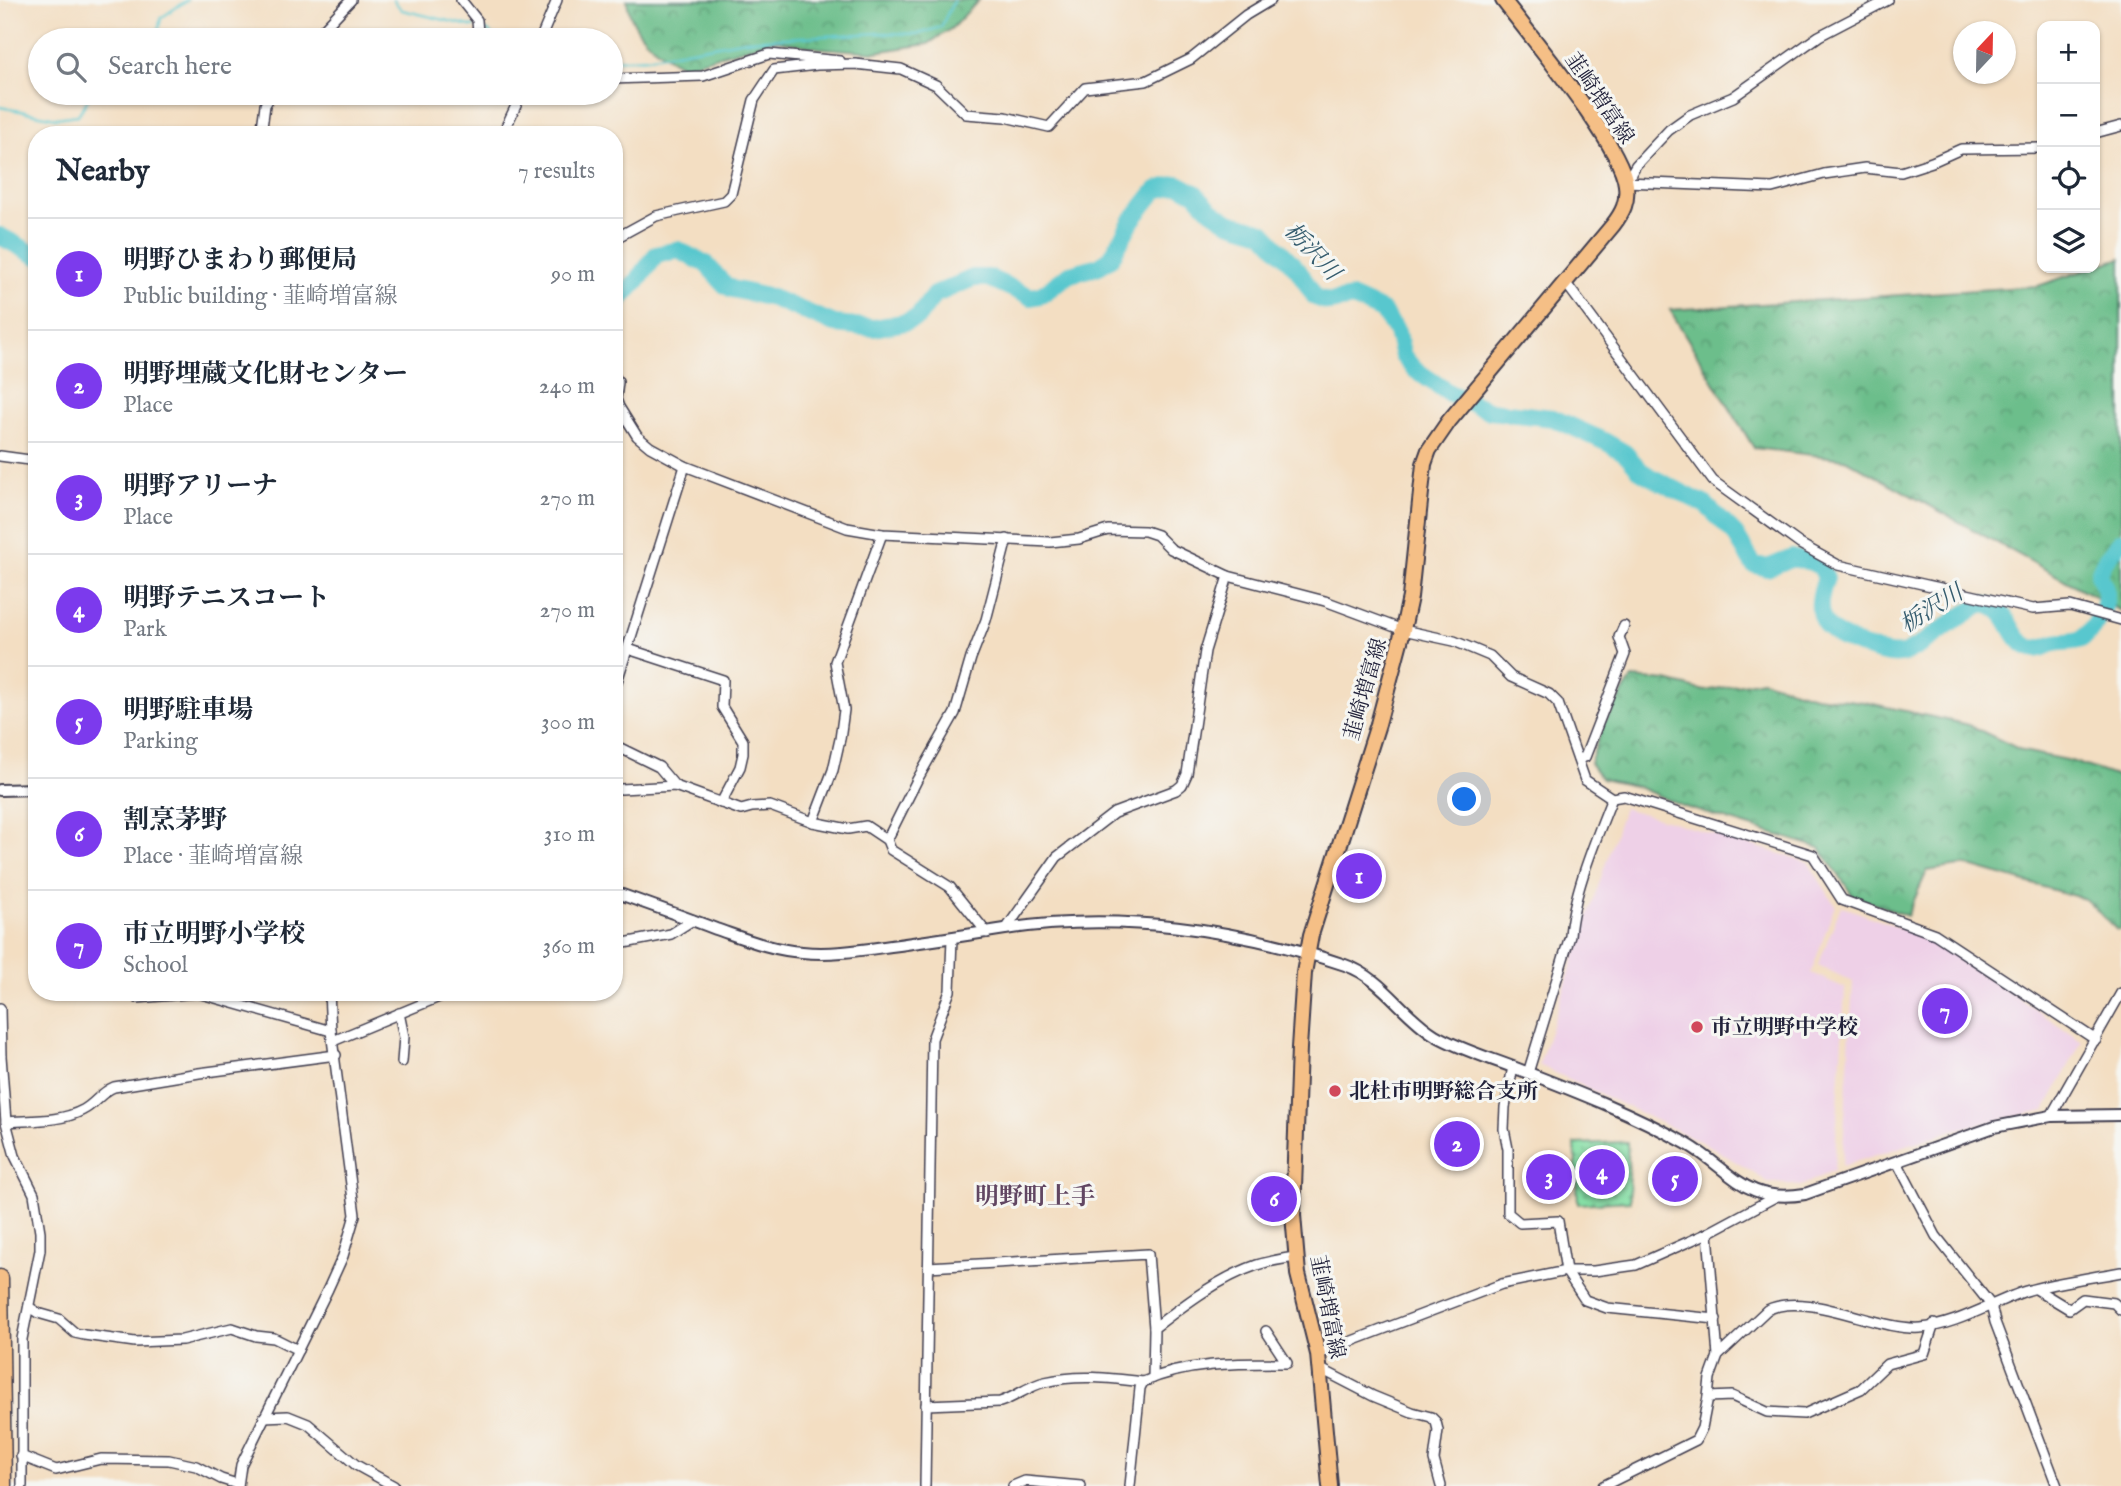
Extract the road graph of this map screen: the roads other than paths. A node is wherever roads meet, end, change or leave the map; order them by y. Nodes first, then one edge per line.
1 (351, 0) edge
2 (461, 0) edge
3 (557, 0) edge
4 (1271, 0) edge
5 (1503, 0) edge
6 (1888, 0) edge
7 (324, 28) edge
8 (480, 28) edge
9 (545, 28) edge
10 (855, 64) junction
11 (623, 79) edge
12 (265, 105) edge
13 (516, 105) edge
14 (262, 126) edge
15 (506, 126) edge
16 (2121, 126) edge
17 (2100, 132) edge
18 (2037, 148) edge
19 (1626, 182) junction
20 (623, 234) edge
21 (1565, 282) junction
22 (623, 413) edge
23 (0, 456) edge
24 (28, 460) edge
25 (685, 466) junction
26 (882, 534) junction
27 (1007, 540) junction
28 (1228, 576) junction
29 (2121, 620) edge
30 (1624, 626) dead end
31 (1403, 630) junction
32 (628, 649) junction
33 (623, 664) edge
34 (623, 749) edge
35 (1578, 760) junction
36 (676, 786) junction
37 (28, 789) edge
38 (623, 789) edge
39 (0, 790) edge
40 (1612, 798) junction
41 (721, 803) junction
42 (814, 822) junction
43 (887, 840) junction
44 (623, 895) edge
45 (693, 920) junction
46 (1006, 929) junction
47 (987, 933) junction
48 (952, 938) junction
49 (623, 943) edge
50 (1308, 954) junction
51 (2121, 993) edge
52 (223, 1001) edge
53 (330, 1001) edge
54 (429, 1001) edge
55 (0, 1008) edge
56 (399, 1013) junction
57 (332, 1036) junction
58 (2095, 1040) junction
59 (335, 1055) junction
60 (0, 1056) edge
61 (402, 1062) dead end
62 (1513, 1067) junction
63 (1528, 1073) junction
64 (2121, 1115) edge
65 (2051, 1116) junction
66 (6, 1122) junction
67 (1897, 1162) junction
68 (1759, 1193) junction
69 (1775, 1197) junction
70 (1754, 1209) junction
71 (1708, 1233) junction
72 (1295, 1257) junction
73 (928, 1267) junction
74 (1566, 1271) junction
75 (2121, 1272) edge
76 (0, 1278) edge
77 (2036, 1289) junction
78 (1991, 1305) junction
79 (29, 1307) junction
80 (2121, 1310) edge
81 (1716, 1318) junction
82 (1934, 1324) junction
83 (1154, 1328) junction
84 (1266, 1331) dead end
85 (298, 1350) junction
86 (1718, 1356) junction
87 (1318, 1361) junction
88 (1148, 1380) junction
89 (1709, 1397) junction
90 (926, 1405) junction
91 (264, 1417) junction
92 (21, 1456) junction
93 (238, 1485) edge
94 (3, 1486) edge
95 (22, 1486) edge
96 (394, 1486) edge
97 (925, 1486) edge
98 (1013, 1486) edge
99 (1081, 1486) edge
100 (1130, 1486) edge
101 (1330, 1486) edge
102 (1441, 1486) edge
103 (1603, 1486) edge
104 (2057, 1486) edge

1 - 7 street
2 - 8 street
3 - 9 street
4 - 10 street
5 - 19 main road, 韮崎増富線
6 - 19 street
10 - 11 street
10 - 20 street
12 - 14 street
13 - 15 street
16 - 17 street
18 - 19 street
19 - 21 main road, 韮崎増富線
21 - 29 street
21 - 31 main road, 韮崎増富線
22 - 25 street
23 - 24 street
25 - 26 street
25 - 32 street
26 - 27 street
26 - 42 street
27 - 28 street
27 - 43 street
28 - 31 street
28 - 46 street
30 - 35 street
31 - 35 street
31 - 50 main road, 韮崎増富線
32 - 33 street
32 - 41 street
34 - 36 street
35 - 40 street
36 - 38 street
36 - 41 street
37 - 39 street
40 - 58 street
40 - 63 street
41 - 42 street
42 - 43 street
43 - 47 street
44 - 45 street
45 - 48 street
45 - 49 street
46 - 47 street
46 - 50 street
47 - 48 street
48 - 73 street
50 - 62 street
50 - 72 main road, 韮崎増富線
51 - 58 street
52 - 57 street
53 - 57 street
54 - 56 street
55 - 60 street
56 - 57 street
56 - 61 street
57 - 59 street
58 - 65 street
59 - 66 street
59 - 85 street
60 - 66 street
62 - 63 street
62 - 74 street
63 - 68 street
64 - 65 street
65 - 67 street
66 - 79 street
67 - 69 street
67 - 78 street
68 - 69 street
68 - 70 street
69 - 70 street
70 - 71 street
71 - 74 street
71 - 81 street
72 - 83 street
72 - 87 main road, 韮崎増富線
73 - 83 street
73 - 90 street
74 - 81 street
74 - 87 street
75 - 77 street
76 - 94 highway
77 - 78 street
77 - 80 street
78 - 82 street
78 - 104 street
79 - 85 street
79 - 92 street
81 - 86 street
82 - 86 street
82 - 89 street
83 - 88 street
84 - 88 street
85 - 91 street
86 - 89 street
87 - 101 main road, 韮崎増富線
87 - 102 street
88 - 90 street
88 - 100 street
89 - 103 street
90 - 97 street
91 - 93 street
91 - 96 street
92 - 93 street
92 - 95 street
98 - 99 street

